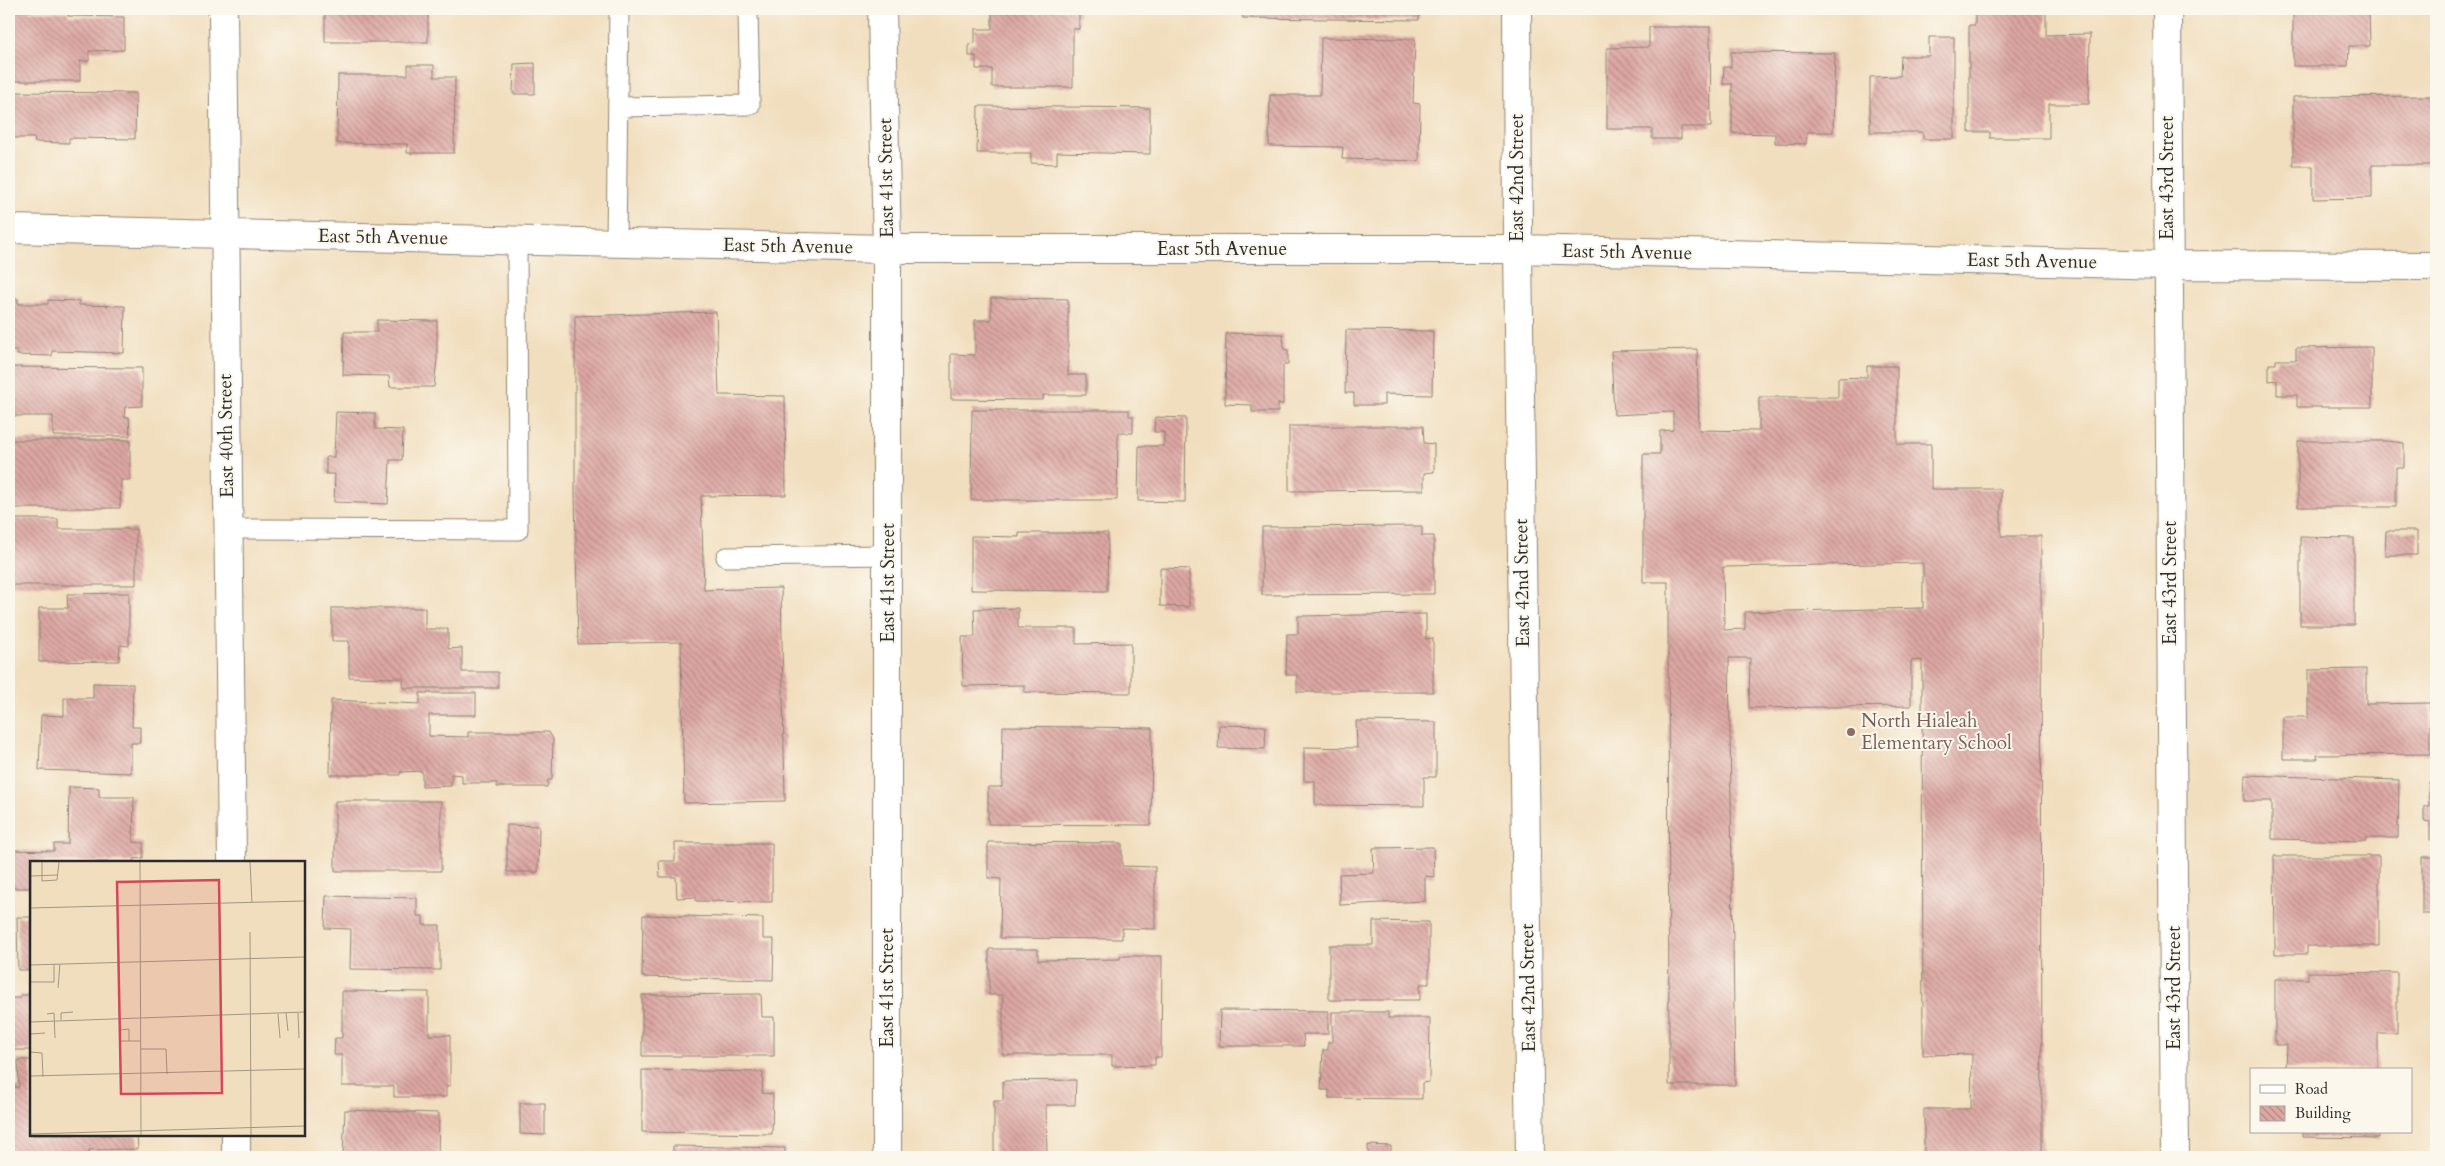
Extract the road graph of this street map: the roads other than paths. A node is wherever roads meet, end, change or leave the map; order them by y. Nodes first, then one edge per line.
1 (223, 9) edge
2 (619, 9) edge
3 (748, 9) edge
4 (882, 9) edge
5 (1517, 9) edge
6 (2167, 9) edge
7 (618, 107) junction
8 (9, 229) edge
9 (224, 233) junction
10 (517, 240) junction
11 (616, 243) junction
12 (887, 249) junction
13 (1518, 249) junction
14 (2168, 265) junction
15 (2436, 266) edge
16 (228, 529) junction
17 (888, 555) junction
18 (726, 557) dead end
19 (232, 861) edge
20 (236, 1136) edge
21 (236, 1157) edge
22 (887, 1157) edge
23 (1530, 1157) edge
24 (2175, 1157) edge

1 - 9 street, East 40th Street
2 - 7 lane
3 - 7 lane
4 - 12 street, East 41st Street
5 - 13 street, East 42nd Street
6 - 14 street, East 43rd Street
7 - 11 lane
8 - 9 street, East 5th Avenue
9 - 10 street, East 5th Avenue
9 - 16 street, East 40th Street
10 - 11 street, East 5th Avenue
10 - 16 lane
11 - 12 street, East 5th Avenue
12 - 13 street, East 5th Avenue
12 - 17 street, East 41st Street
13 - 14 street, East 5th Avenue
13 - 23 street, East 42nd Street
14 - 15 street, East 5th Avenue
14 - 24 street, East 43rd Street
16 - 19 street, East 40th Street
17 - 18 lane
17 - 22 street, East 41st Street
20 - 21 street

